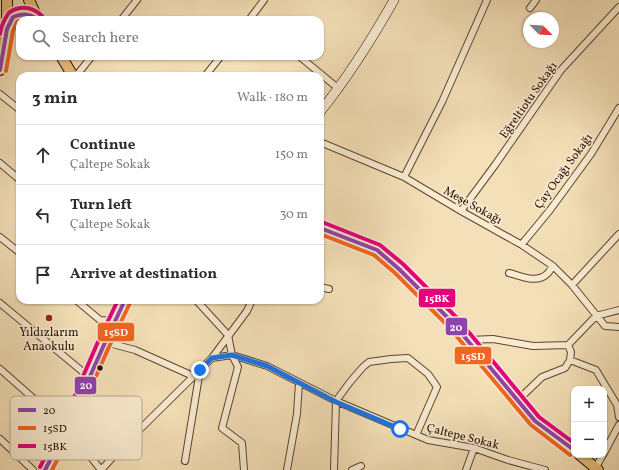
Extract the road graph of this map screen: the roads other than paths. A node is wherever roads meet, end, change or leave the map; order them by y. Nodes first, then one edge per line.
1 (8, 0) edge
2 (29, 0) edge
3 (137, 0) edge
4 (264, 0) edge
5 (394, 0) edge
6 (487, 0) edge
7 (536, 0) edge
8 (619, 6) edge
9 (530, 8) dead end
10 (33, 16) edge
11 (37, 16) edge
12 (124, 16) edge
13 (252, 16) edge
14 (7, 29) junction
15 (64, 60) edge
16 (89, 60) edge
17 (218, 60) edge
18 (304, 60) edge
19 (0, 70) edge
20 (72, 72) edge
21 (78, 72) edge
22 (207, 72) edge
23 (318, 72) edge
24 (324, 77) edge
25 (339, 89) junction
26 (0, 94) edge
27 (16, 107) edge
28 (324, 107) edge
29 (619, 108) edge
30 (324, 144) edge
31 (0, 163) edge
32 (16, 177) edge
33 (404, 177) junction
34 (461, 211) junction
35 (324, 230) edge
36 (619, 234) edge
37 (0, 237) edge
38 (522, 244) junction
39 (16, 250) edge
40 (553, 266) junction
41 (509, 273) dead end
42 (572, 285) junction
43 (324, 288) edge
44 (329, 289) dead end
45 (0, 303) edge
46 (81, 304) edge
47 (123, 304) edge
48 (200, 304) edge
49 (250, 304) edge
50 (619, 310) edge
51 (596, 316) junction
52 (114, 322) junction
53 (619, 327) edge
54 (228, 335) junction
55 (468, 340) junction
56 (105, 342) junction
57 (568, 345) junction
58 (232, 355) junction
59 (212, 358) junction
60 (570, 360) junction
61 (0, 369) edge
62 (200, 370) junction
63 (193, 376) junction
64 (89, 377) junction
65 (299, 383) junction
66 (29, 396) edge
67 (81, 396) edge
68 (518, 400) junction
69 (336, 402) junction
70 (618, 405) edge
71 (619, 417) edge
72 (619, 425) edge
73 (142, 427) edge
74 (416, 435) junction
75 (0, 439) edge
76 (607, 447) edge
77 (10, 448) edge
78 (474, 448) junction
79 (571, 448) edge
80 (584, 458) edge
81 (601, 458) edge
82 (22, 460) edge
83 (50, 460) edge
84 (93, 460) edge
85 (110, 460) edge
86 (185, 461) dead end
87 (361, 466) dead end
88 (597, 469) edge
89 (33, 470) edge
90 (45, 470) edge
91 (101, 470) edge
92 (244, 470) edge
93 (287, 470) edge
94 (334, 470) edge
95 (352, 470) edge
96 (466, 470) edge
97 (545, 470) edge

1 - 14 main road
2 - 11 main road
3 - 12 street
4 - 13 street
5 - 25 street
6 - 33 street
7 - 9 street
8 - 34 street, Eğreltiotu Sokağı
10 - 14 main road
14 - 19 main road
15 - 20 main road
16 - 21 street
17 - 22 street
18 - 23 street
24 - 25 street
25 - 28 street
26 - 27 street
29 - 38 street, Çay Ocağı Sokağı
30 - 33 street, Meşe Sokağı
31 - 32 street
33 - 34 street, Meşe Sokağı
34 - 38 street, Meşe Sokağı
35 - 55 main road
36 - 42 street
37 - 39 street
38 - 40 street, Meşe Sokağı
40 - 41 street
40 - 42 street, Meşe Sokağı
42 - 51 street, Meşe Sokağı
43 - 44 street
45 - 64 street
46 - 52 street
47 - 52 main road
48 - 54 street
49 - 54 street
50 - 51 street
51 - 53 street, Meşe Sokağı
51 - 57 street
52 - 56 main road
54 - 58 street
54 - 59 street
55 - 57 street
55 - 68 main road
56 - 63 street
56 - 64 main road
57 - 60 street
58 - 59 street, Çaltepe Sokak
58 - 65 street, Çaltepe Sokak
58 - 92 street
59 - 62 street
60 - 68 street
60 - 70 street
61 - 66 street
62 - 63 street
62 - 86 street
63 - 73 street
64 - 67 main road
65 - 69 street, Çaltepe Sokak
65 - 93 street
68 - 79 main road
69 - 74 street, Çaltepe Sokak
69 - 74 street
69 - 94 street
70 - 71 street
72 - 76 street
74 - 78 street, Çaltepe Sokak
75 - 77 street
78 - 96 street
78 - 97 street, Çaltepe Sokak
80 - 88 main road
81 - 88 street
82 - 89 street
83 - 90 main road
84 - 91 street
85 - 91 street
87 - 95 street

